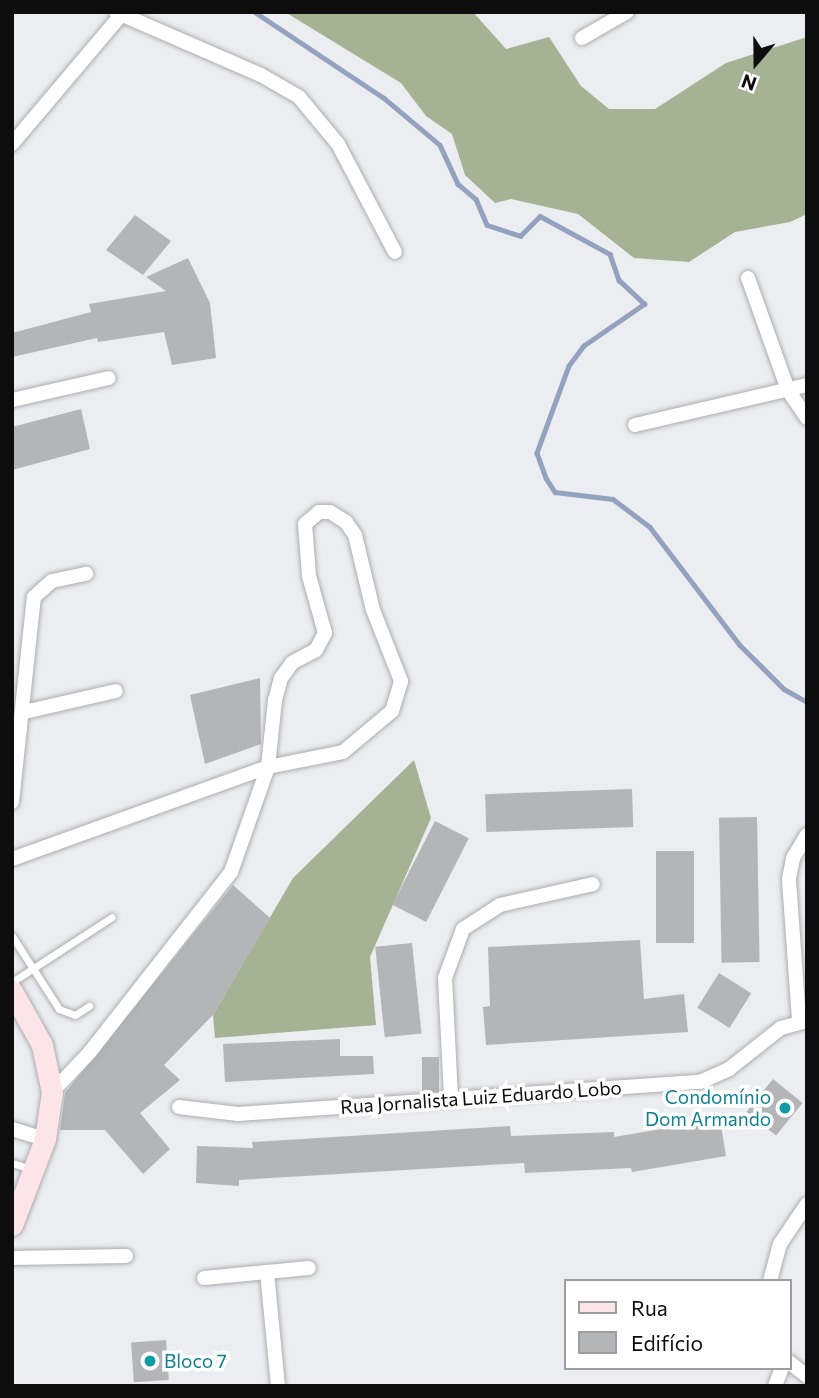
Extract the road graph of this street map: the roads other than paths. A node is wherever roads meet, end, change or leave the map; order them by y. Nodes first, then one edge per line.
1 (627, 12) edge
2 (118, 14) edge
3 (582, 38) dead end
4 (12, 144) edge
5 (395, 252) dead end
6 (748, 278) dead end
7 (109, 378) dead end
8 (807, 385) edge
9 (788, 390) junction
10 (12, 400) edge
11 (807, 418) edge
12 (635, 425) dead end
13 (86, 574) dead end
14 (117, 691) dead end
15 (24, 712) junction
16 (268, 767) junction
17 (12, 802) edge
18 (807, 835) edge
19 (12, 859) edge
20 (593, 884) dead end
21 (112, 917) dead end
22 (12, 936) edge
23 (33, 968) junction
24 (12, 982) edge
25 (12, 991) edge
26 (89, 1006) dead end
27 (803, 1021) edge
28 (52, 1092) junction
29 (451, 1097) junction
30 (179, 1107) dead end
31 (12, 1129) edge
32 (45, 1139) junction
33 (12, 1163) edge
34 (34, 1170) junction
35 (807, 1204) edge
36 (12, 1225) edge
37 (126, 1256) dead end
38 (12, 1258) edge
39 (309, 1268) dead end
40 (267, 1272) junction
41 (204, 1278) dead end
42 (771, 1279) edge
43 (791, 1364) edge
44 (807, 1376) edge
45 (278, 1386) edge

1 - 3 street
2 - 4 street
2 - 5 street
6 - 9 street
7 - 10 street
8 - 9 street
9 - 11 street
9 - 12 street
13 - 15 street
14 - 15 street
15 - 17 street
16 - 16 street
16 - 19 street
16 - 28 street
18 - 27 street
20 - 29 street
21 - 23 lane
22 - 23 lane
23 - 24 lane
23 - 26 lane
25 - 28 main road
27 - 29 street, Rua Jornalista Luiz Eduardo Lobo
28 - 32 main road
29 - 30 street, Rua Jornalista Luiz Eduardo Lobo
31 - 32 street
32 - 34 main road
33 - 34 lane
34 - 36 main road
35 - 42 street
37 - 38 street
39 - 40 street
40 - 41 street
40 - 45 street
43 - 44 street

